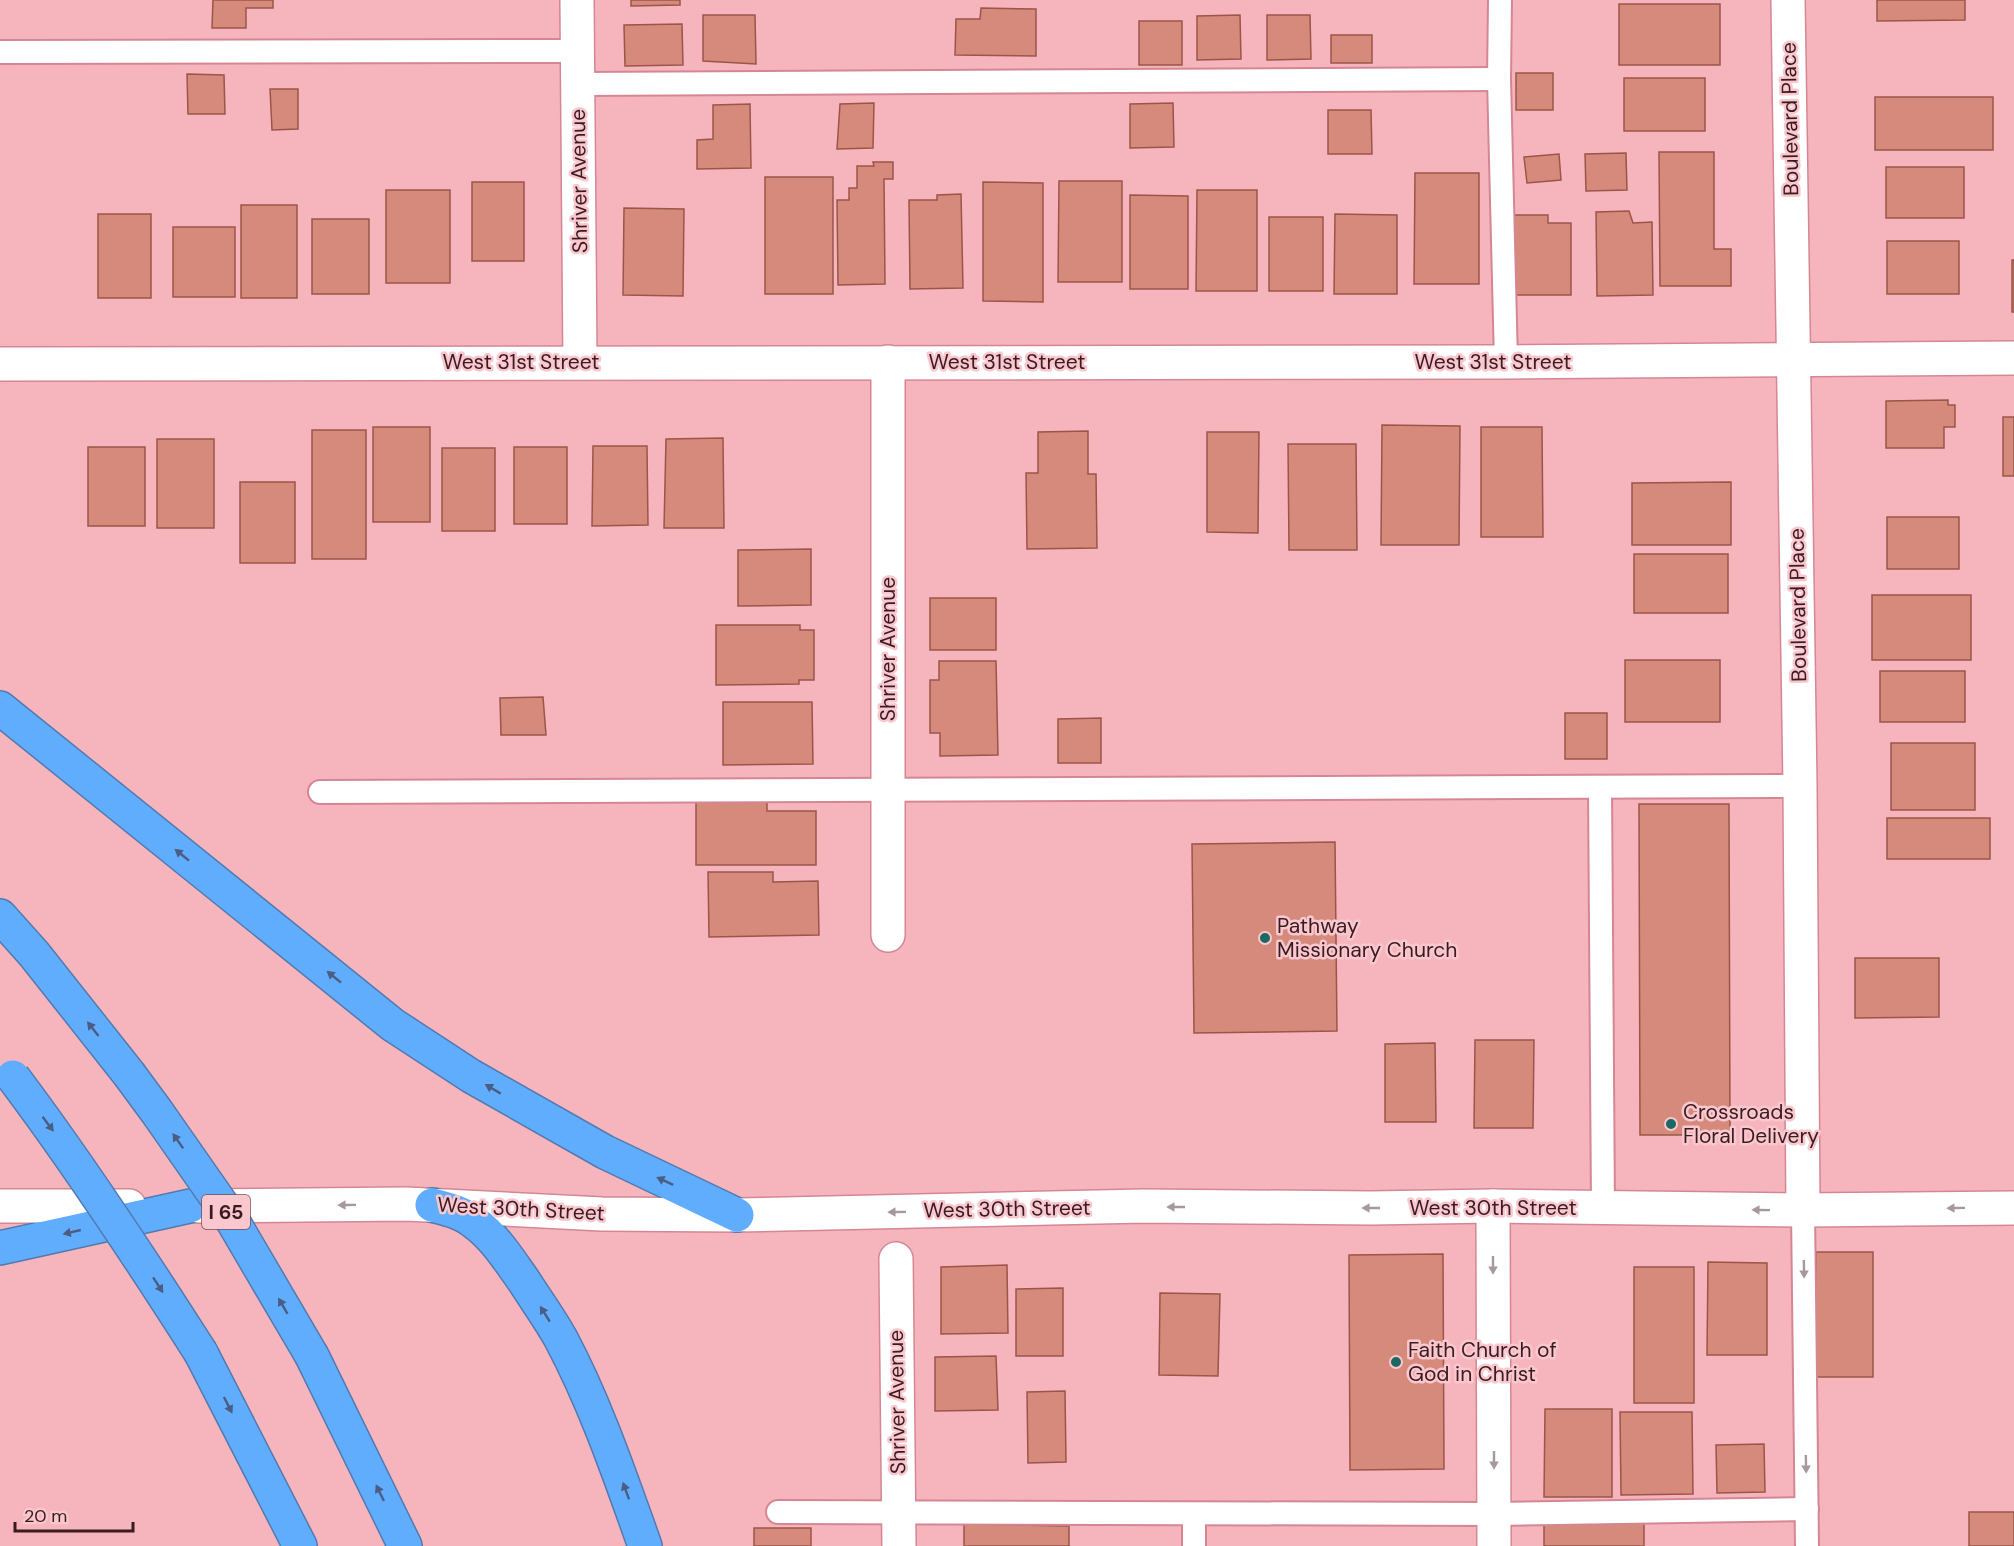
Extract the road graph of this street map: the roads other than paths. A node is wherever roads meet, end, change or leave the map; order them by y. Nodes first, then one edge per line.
1 (577, 0) edge
2 (1500, 0) edge
3 (1788, 0) edge
4 (578, 51) junction
5 (0, 52) edge
6 (1499, 79) junction
7 (578, 84) junction
8 (2014, 358) edge
9 (1795, 360) junction
10 (580, 362) junction
11 (888, 362) junction
12 (1506, 362) junction
13 (0, 364) edge
14 (0, 708) edge
15 (1800, 786) junction
16 (1600, 788) junction
17 (888, 790) junction
18 (320, 792) dead end
19 (0, 916) edge
20 (888, 935) dead end
21 (6, 1070) edge
22 (432, 1205) junction
23 (0, 1206) edge
24 (190, 1206) junction
25 (1493, 1206) junction
26 (1603, 1208) junction
27 (2014, 1208) edge
28 (1803, 1210) junction
29 (737, 1215) junction
30 (0, 1248) edge
31 (896, 1259) dead end
32 (1807, 1509) junction
33 (778, 1512) dead end
34 (898, 1514) junction
35 (1194, 1514) junction
36 (1494, 1530) edge
37 (300, 1546) edge
38 (405, 1546) edge
39 (645, 1546) edge
40 (899, 1546) edge
41 (1194, 1546) edge
42 (1807, 1546) edge

1 - 4 street, Shriver Avenue
2 - 6 lane
3 - 9 street, Boulevard Place
4 - 5 lane
4 - 7 street, Shriver Avenue
6 - 7 lane
6 - 12 lane
7 - 10 street, Shriver Avenue
8 - 9 street, West 31st Street
9 - 12 street, West 31st Street
9 - 15 street, Boulevard Place
10 - 11 street, West 31st Street
10 - 13 street, West 31st Street
11 - 12 street, West 31st Street
11 - 17 street, Shriver Avenue
29 -> 14 highway
15 - 16 lane
15 - 28 street, Boulevard Place
16 - 17 lane
16 - 26 lane
17 - 18 lane
17 - 20 street, Shriver Avenue
38 -> 19 highway, I 65, bridge
21 -> 37 highway, bridge
22 -> 24 street, West 30th Street
22 - 29 street, West 30th Street
39 -> 22 highway
23 - 24 street, West 30th Street
24 -> 30 highway
25 - 26 street, West 30th Street
25 -> 29 street, West 30th Street
25 -> 36 street
28 -> 26 street, West 30th Street
27 -> 28 street, West 30th Street
28 -> 32 lane
31 - 34 street, Shriver Avenue
32 - 36 lane
32 - 42 lane
33 - 34 lane
34 - 35 lane
34 - 40 street, Shriver Avenue
35 - 36 lane
35 - 41 lane

